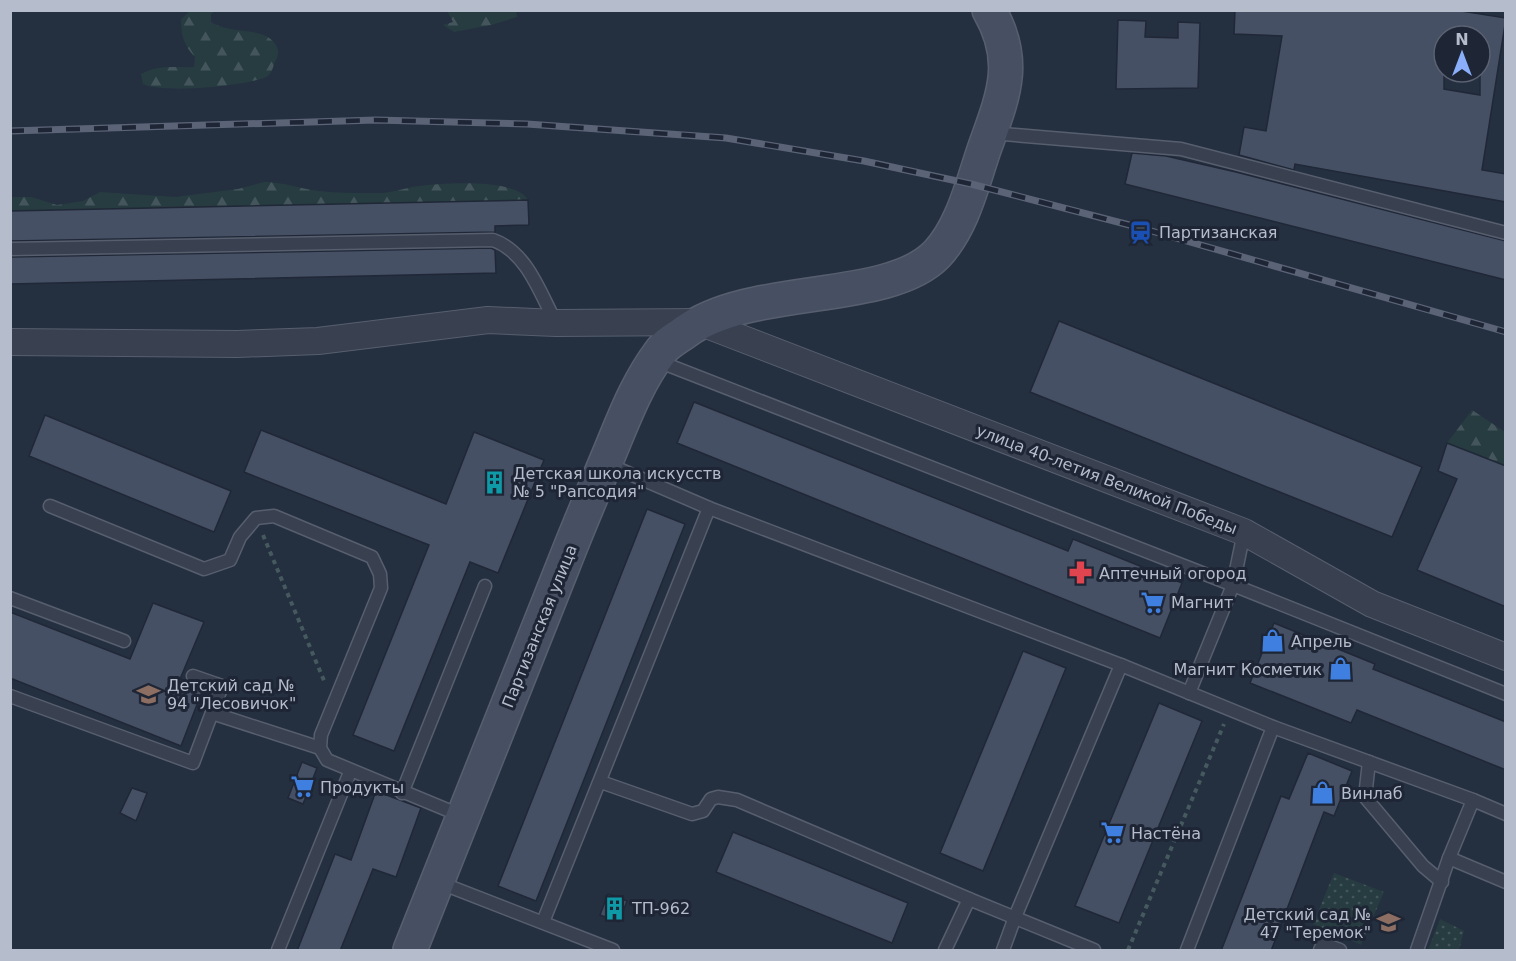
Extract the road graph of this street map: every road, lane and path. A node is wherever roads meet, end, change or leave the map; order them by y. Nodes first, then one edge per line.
1 (992, 12) edge
2 (990, 133) junction
3 (1506, 233) edge
4 (10, 249) edge
5 (699, 322) junction
6 (556, 323) junction
7 (10, 342) edge
8 (655, 360) junction
9 (605, 464) junction
10 (50, 506) dead end
11 (709, 508) junction
12 (256, 518) junction
13 (1244, 532) junction
14 (1233, 585) junction
15 (485, 586) dead end
16 (10, 598) edge
17 (124, 640) dead end
18 (1506, 657) edge
19 (1121, 665) junction
20 (194, 676) dead end
21 (1189, 693) junction
22 (1506, 694) edge
23 (10, 696) edge
24 (334, 704) junction
25 (1230, 710) junction
26 (212, 713) junction
27 (1273, 728) junction
28 (320, 748) junction
29 (1369, 762) junction
30 (350, 772) junction
31 (601, 782) junction
32 (402, 793) junction
33 (1473, 800) junction
34 (1506, 814) edge
35 (463, 817) junction
36 (1449, 858) junction
37 (437, 882) junction
38 (1442, 882) junction
39 (1506, 882) edge
40 (969, 898) junction
41 (1015, 917) junction
42 (543, 922) junction
43 (278, 951) edge
44 (410, 951) edge
45 (613, 951) edge
46 (945, 951) edge
47 (1003, 951) edge
48 (1094, 951) edge
49 (1128, 951) edge
50 (1187, 951) edge
51 (1320, 951) edge
52 (1340, 951) edge
53 (1417, 951) edge

1 - 2 street, Партизанская улица
2 - 3 lane
2 - 5 street, Партизанская улица
4 - 6 lane
5 - 6 street
5 - 8 street, Партизанская улица
5 - 13 street, улица 40-летия Великой Победы
6 - 7 street
8 - 9 street, Партизанская улица
8 - 14 lane
9 - 11 lane
9 - 35 street, Партизанская улица
10 - 12 lane
11 - 19 lane
11 - 31 lane
12 - 24 path
12 - 24 lane
13 - 14 lane
13 - 18 street, улица 40-летия Великой Победы
14 - 21 lane
14 - 22 lane
15 - 32 lane
16 - 17 lane
19 - 21 lane
19 - 41 lane
20 - 26 lane
21 - 25 lane
23 - 26 lane
24 - 28 lane
25 - 27 lane
25 - 49 path
26 - 28 lane
27 - 29 lane
27 - 50 lane
28 - 30 lane
29 - 33 lane
29 - 38 lane
30 - 32 lane
30 - 43 lane
31 - 40 lane
31 - 42 lane
32 - 35 lane
33 - 34 lane
33 - 36 lane
35 - 37 street, Партизанская улица
36 - 38 lane
36 - 39 lane
37 - 42 lane
37 - 44 street, Партизанская улица
38 - 53 lane
40 - 41 lane
40 - 46 lane
41 - 47 lane
41 - 48 lane
42 - 45 lane
51 - 52 lane

